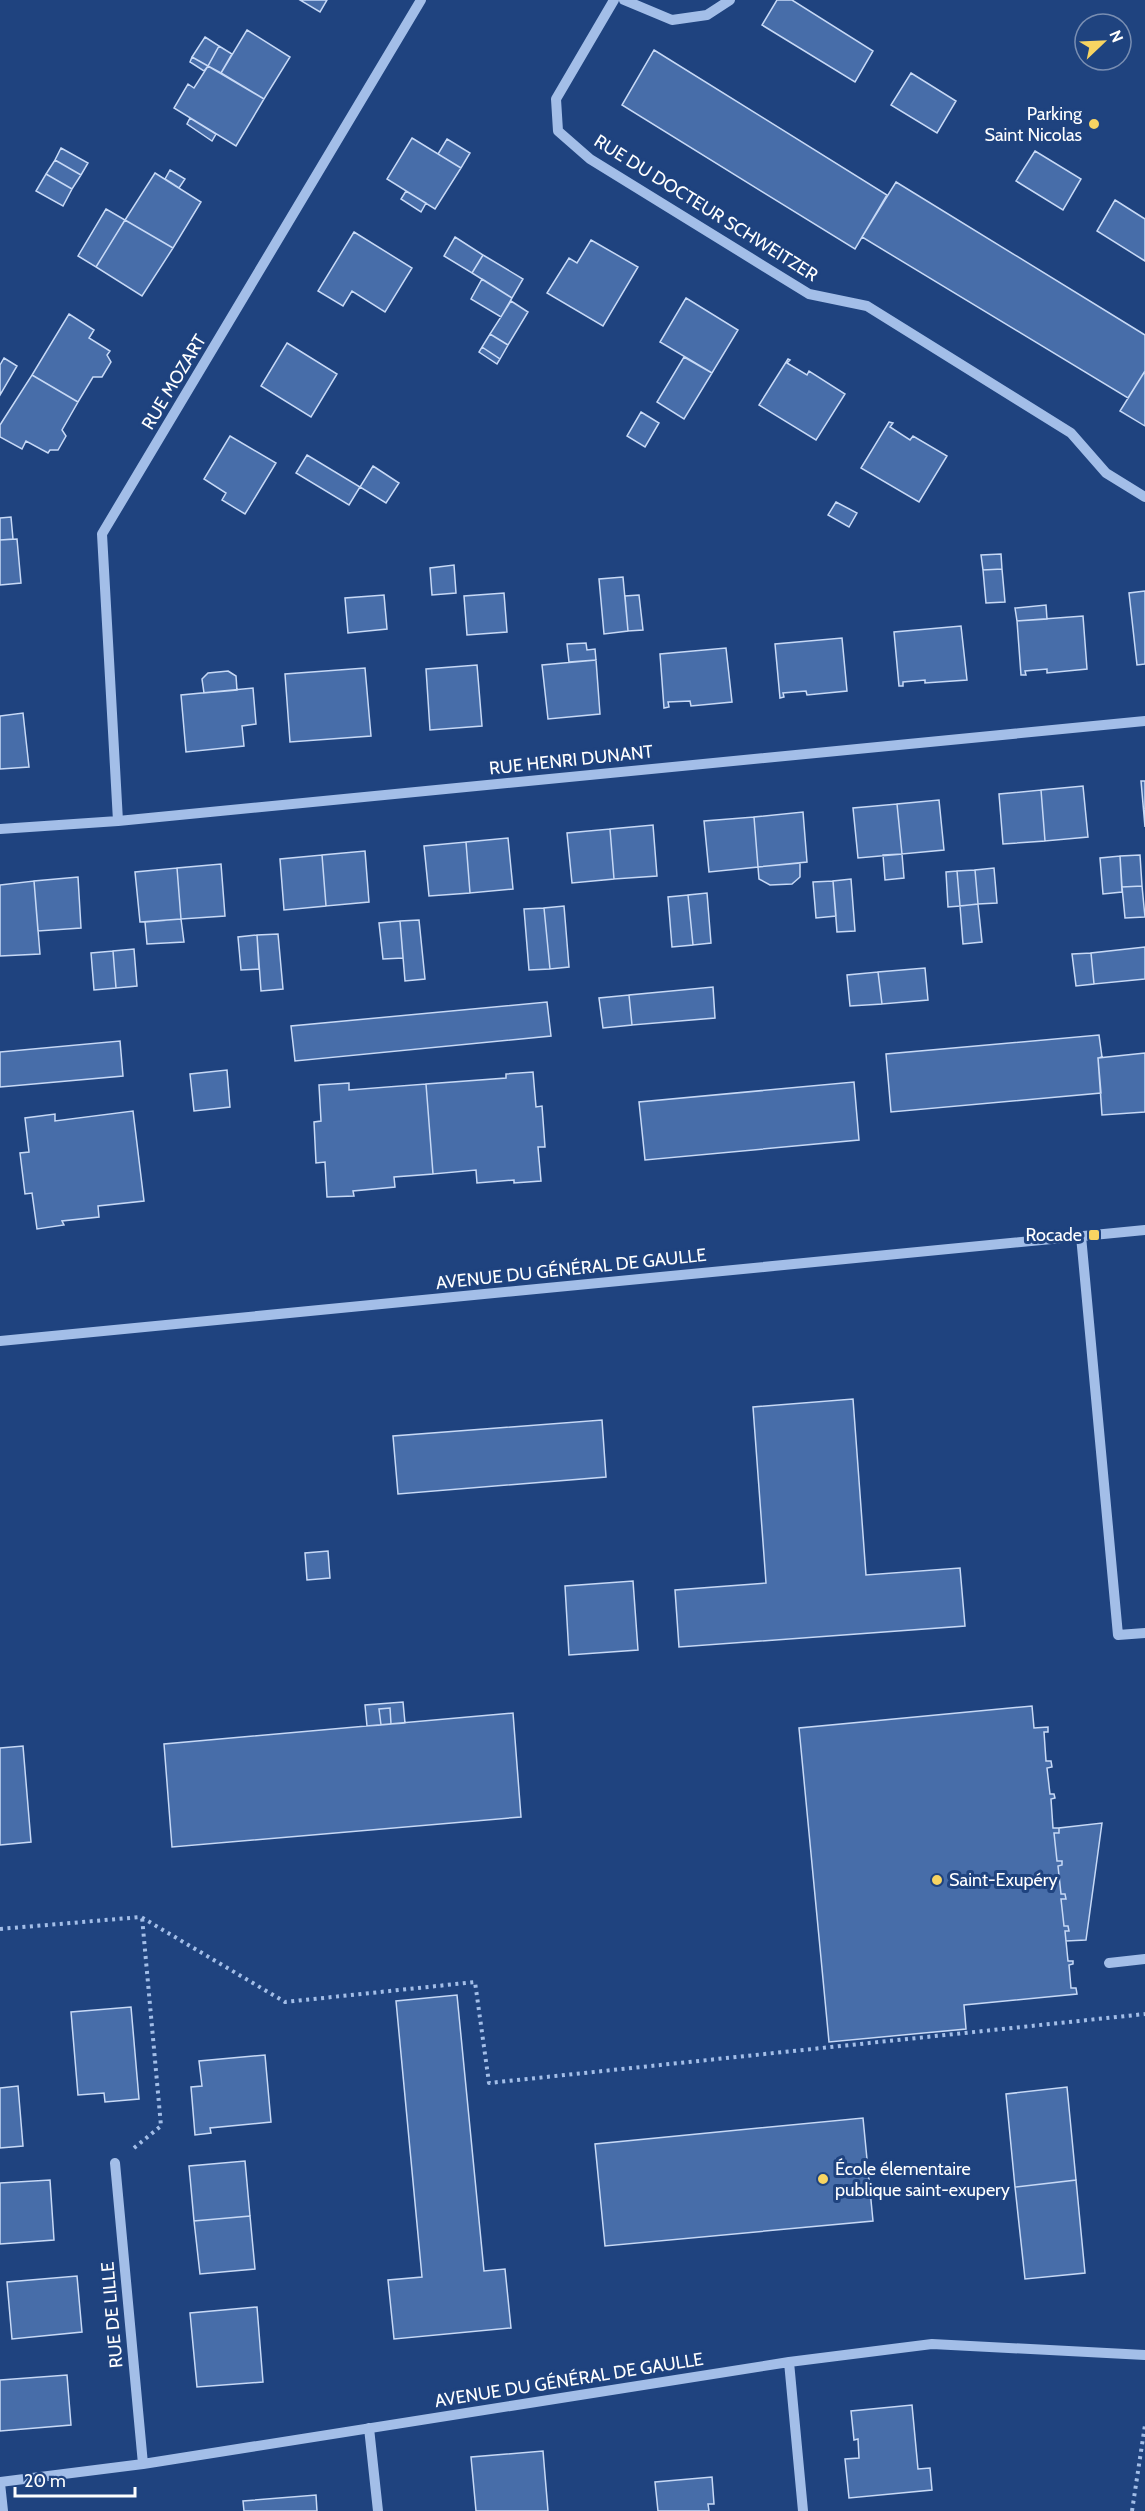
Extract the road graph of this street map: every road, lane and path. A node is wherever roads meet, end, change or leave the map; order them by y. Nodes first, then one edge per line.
1 (421, 0) edge
2 (614, 0) edge
3 (624, 0) edge
4 (730, 0) edge
5 (1145, 496) edge
6 (1145, 721) edge
7 (118, 821) junction
8 (0, 829) edge
9 (1145, 1230) edge
10 (1081, 1236) junction
11 (0, 1341) edge
12 (1145, 1633) edge
13 (141, 1917) junction
14 (0, 1929) edge
15 (1145, 1959) edge
16 (1109, 1963) dead end
17 (1145, 2014) edge
18 (115, 2163) joint
19 (1145, 2355) edge
20 (789, 2362) junction
21 (1145, 2425) edge
22 (369, 2428) junction
23 (142, 2464) junction
24 (0, 2482) edge
25 (3, 2511) edge
26 (378, 2511) edge
27 (803, 2511) edge
28 (1132, 2511) edge

1 - 7 street, RUE MOZART
2 - 5 street, RUE DU DOCTEUR SCHWEITZER
3 - 4 street
6 - 7 street, RUE HENRI DUNANT
7 - 8 street, RUE HENRI DUNANT
9 - 10 street, AVENUE DU GÉNÉRAL DE GAULLE
10 - 11 street, AVENUE DU GÉNÉRAL DE GAULLE
10 - 12 street
13 - 14 path
13 - 17 path
13 - 18 path
15 - 16 street
18 - 23 street, RUE DE LILLE
19 - 20 street, AVENUE DU GÉNÉRAL DE GAULLE
20 - 22 street, AVENUE DU GÉNÉRAL DE GAULLE
20 - 27 street
21 - 28 path
22 - 23 street, AVENUE DU GÉNÉRAL DE GAULLE
22 - 26 street
23 - 24 street, AVENUE DU GÉNÉRAL DE GAULLE
24 - 25 street

